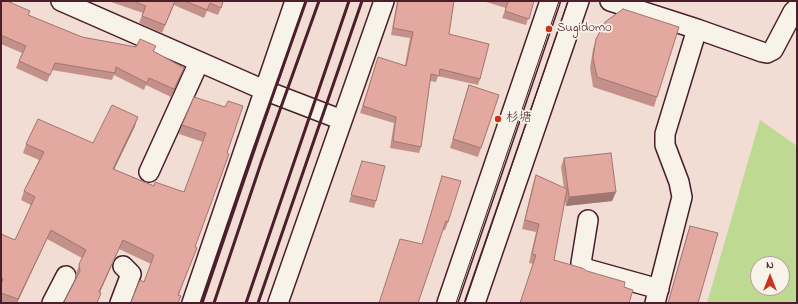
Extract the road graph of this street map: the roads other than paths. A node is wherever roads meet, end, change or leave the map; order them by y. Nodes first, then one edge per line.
1 (61, 1) edge
2 (295, 1) edge
3 (384, 1) edge
4 (550, 1) edge
5 (579, 1) edge
6 (610, 1) edge
7 (797, 8) edge
8 (697, 29) junction
9 (199, 62) junction
10 (264, 90) junction
11 (342, 120) junction
12 (149, 172) dead end
13 (588, 220) dead end
14 (123, 266) dead end
15 (66, 276) dead end
16 (657, 296) edge
17 (52, 303) edge
18 (120, 303) edge
19 (192, 303) edge
20 (278, 303) edge
21 (447, 303) edge
22 (475, 303) edge

1 - 9 street
2 - 10 street
3 - 11 street
4 - 21 street
5 - 22 street
6 - 8 street
7 - 8 street
8 - 16 street
9 - 10 street
9 - 12 street
10 - 11 street
10 - 19 street
11 - 20 street
13 - 16 street
14 - 18 street
15 - 17 street

